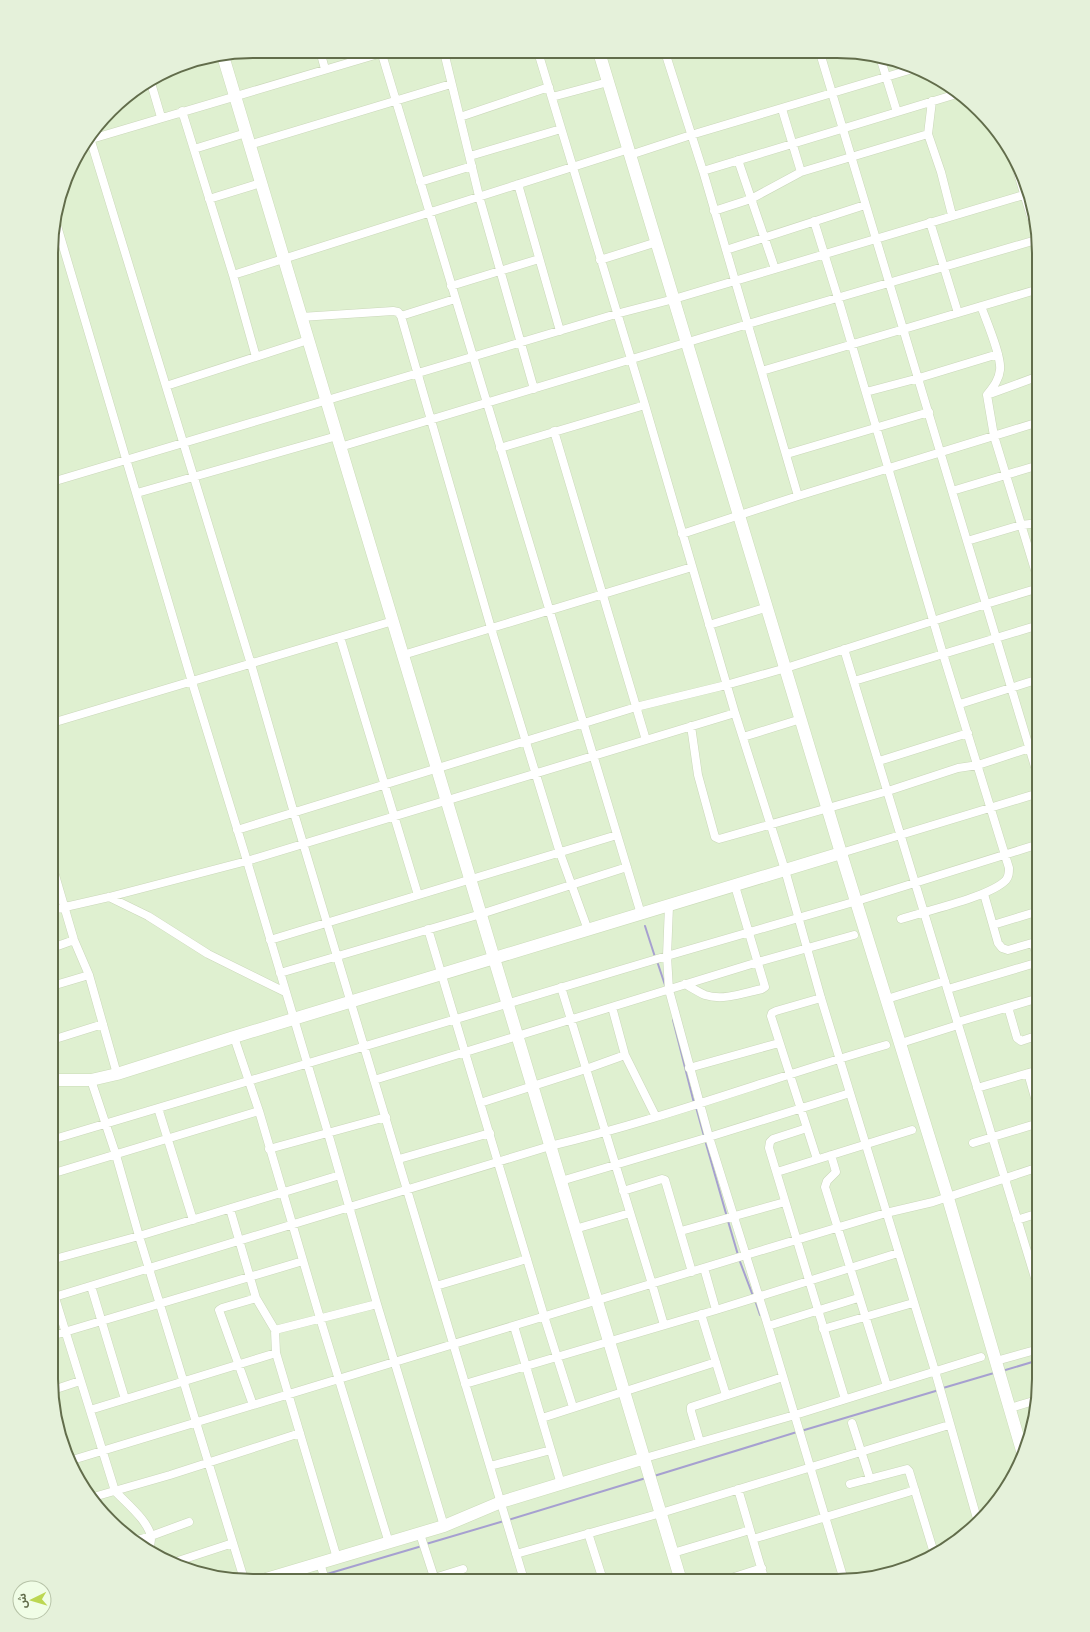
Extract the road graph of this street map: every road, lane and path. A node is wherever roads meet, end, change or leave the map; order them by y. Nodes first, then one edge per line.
1 (322, 58) edge
2 (362, 58) edge
3 (384, 58) edge
4 (445, 58) edge
5 (540, 58) edge
6 (601, 58) edge
7 (667, 58) edge
8 (822, 58) edge
9 (224, 60) edge
10 (882, 64) edge
11 (325, 69) junction
12 (907, 71) edge
13 (886, 77) junction
14 (608, 82) junction
15 (451, 84) junction
16 (152, 86) edge
17 (549, 88) junction
18 (832, 93) junction
19 (952, 95) edge
20 (235, 96) junction
21 (552, 97) junction
22 (395, 100) junction
23 (932, 101) junction
24 (782, 108) junction
25 (182, 111) junction
26 (897, 112) junction
27 (161, 117) junction
28 (460, 117) junction
29 (842, 128) junction
30 (561, 129) junction
31 (246, 133) junction
32 (928, 134) junction
33 (691, 135) junction
34 (96, 137) edge
35 (792, 143) junction
36 (91, 145) edge
37 (249, 145) junction
38 (194, 149) junction
39 (629, 152) junction
40 (470, 156) junction
41 (851, 157) junction
42 (738, 160) junction
43 (472, 166) junction
44 (572, 166) junction
45 (703, 171) junction
46 (801, 172) junction
47 (420, 182) junction
48 (261, 183) junction
49 (518, 184) junction
50 (1023, 195) edge
51 (479, 196) junction
52 (208, 199) junction
53 (751, 199) junction
54 (865, 204) junction
55 (714, 210) junction
56 (429, 213) junction
57 (952, 215) junction
58 (814, 221) junction
59 (930, 222) junction
60 (59, 233) edge
61 (875, 238) junction
62 (764, 239) junction
63 (1032, 241) edge
64 (657, 242) junction
65 (726, 250) junction
66 (824, 254) junction
67 (539, 259) junction
68 (284, 260) junction
69 (600, 260) junction
70 (944, 267) junction
71 (775, 269) junction
72 (501, 271) junction
73 (233, 275) junction
74 (735, 280) junction
75 (889, 283) junction
76 (451, 286) junction
77 (1032, 291) edge
78 (838, 298) junction
79 (455, 299) junction
80 (674, 299) junction
81 (981, 306) junction
82 (958, 313) junction
83 (616, 314) junction
84 (401, 316) junction
85 (301, 317) junction
86 (748, 324) junction
87 (904, 329) junction
88 (560, 331) junction
89 (308, 340) junction
90 (522, 343) junction
91 (687, 343) junction
92 (850, 343) junction
93 (998, 354) junction
94 (256, 357) junction
95 (472, 357) junction
96 (630, 360) junction
97 (762, 371) junction
98 (418, 374) junction
99 (919, 378) junction
100 (1032, 379) edge
101 (166, 386) junction
102 (534, 389) junction
103 (866, 392) junction
104 (987, 395) junction
105 (326, 400) junction
106 (486, 403) junction
107 (644, 405) junction
108 (929, 412) junction
109 (431, 420) junction
110 (1032, 424) edge
111 (876, 427) junction
112 (554, 431) junction
113 (994, 436) junction
114 (339, 442) junction
115 (182, 443) junction
116 (500, 448) junction
117 (940, 452) junction
118 (787, 454) junction
119 (127, 460) junction
120 (1032, 467) edge
121 (888, 468) junction
122 (1006, 475) junction
123 (193, 477) junction
124 (58, 480) edge
125 (952, 491) junction
126 (137, 493) junction
127 (798, 496) junction
128 (739, 515) junction
129 (1032, 524) edge
130 (1021, 525) junction
131 (682, 534) junction
132 (967, 541) junction
133 (1032, 560) edge
134 (692, 567) junction
135 (1032, 590) edge
136 (602, 594) junction
137 (986, 604) junction
138 (768, 607) junction
139 (549, 610) junction
140 (934, 620) junction
141 (393, 621) junction
142 (709, 625) junction
143 (1032, 627) edge
144 (491, 628) junction
145 (340, 637) junction
146 (996, 638) junction
147 (844, 649) junction
148 (943, 654) junction
149 (403, 655) junction
150 (251, 664) junction
151 (786, 668) junction
152 (1032, 681) edge
153 (192, 682) junction
154 (854, 682) junction
155 (726, 685) junction
156 (1012, 688) junction
157 (960, 704) junction
158 (636, 707) junction
159 (735, 713) junction
160 (801, 719) junction
161 (58, 721) edge
162 (583, 724) junction
163 (691, 726) junction
164 (968, 733) junction
165 (743, 737) junction
166 (646, 740) junction
167 (525, 741) junction
168 (1032, 747) edge
169 (1029, 748) junction
170 (593, 756) junction
171 (1032, 758) edge
172 (879, 761) junction
173 (978, 765) junction
174 (437, 769) junction
175 (536, 774) junction
176 (384, 785) junction
177 (888, 791) junction
178 (1032, 794) edge
179 (446, 800) junction
180 (991, 807) junction
181 (828, 808) junction
182 (294, 813) junction
183 (394, 816) junction
184 (771, 825) junction
185 (237, 830) junction
186 (617, 835) junction
187 (901, 835) junction
188 (303, 844) junction
189 (1032, 846) edge
190 (560, 853) junction
191 (842, 853) junction
192 (1005, 855) junction
193 (247, 861) junction
194 (627, 867) junction
195 (785, 870) junction
196 (470, 879) junction
197 (916, 883) junction
198 (571, 884) junction
199 (58, 886) edge
200 (734, 886) junction
201 (984, 894) junction
202 (418, 895) junction
203 (109, 897) junction
204 (857, 902) junction
205 (669, 906) junction
206 (64, 907) junction
207 (58, 908) edge
208 (925, 911) junction
209 (1032, 913) edge
210 (481, 914) junction
211 (641, 914) junction
212 (799, 918) junction
213 (901, 919) dead end
214 (327, 922) junction
215 (993, 925) junction
216 (428, 929) junction
217 (588, 930) junction
218 (749, 932) junction
219 (854, 935) dead end
220 (74, 940) junction
221 (270, 940) junction
222 (1032, 943) edge
223 (58, 946) edge
224 (808, 948) junction
225 (337, 956) junction
226 (667, 956) junction
227 (494, 958) junction
228 (758, 962) junction
229 (1032, 965) edge
230 (280, 973) junction
231 (88, 974) junction
232 (441, 974) junction
233 (945, 981) junction
234 (58, 984) edge
235 (685, 984) junction
236 (561, 987) junction
237 (948, 989) junction
238 (669, 990) junction
239 (285, 992) junction
240 (821, 998) junction
241 (887, 999) junction
242 (1032, 1000) edge
243 (351, 1001) junction
244 (508, 1004) junction
245 (612, 1007) junction
246 (1008, 1007) junction
247 (293, 1019) junction
248 (455, 1019) junction
249 (571, 1019) junction
250 (103, 1024) junction
251 (958, 1024) junction
252 (517, 1036) junction
253 (234, 1037) junction
254 (1032, 1037) edge
255 (58, 1038) edge
256 (778, 1043) junction
257 (900, 1043) junction
258 (886, 1045) dead end
259 (364, 1046) junction
260 (465, 1052) junction
261 (625, 1055) junction
262 (840, 1058) junction
263 (307, 1063) junction
264 (689, 1068) junction
265 (586, 1069) junction
266 (1032, 1072) edge
267 (1028, 1073) junction
268 (117, 1074) junction
269 (789, 1074) junction
270 (58, 1080) edge
271 (91, 1080) junction
272 (374, 1080) junction
273 (248, 1081) junction
274 (532, 1086) junction
275 (1032, 1087) edge
276 (977, 1088) junction
277 (850, 1093) junction
278 (480, 1103) junction
279 (699, 1104) junction
280 (158, 1108) junction
281 (800, 1108) junction
282 (259, 1111) junction
283 (386, 1117) junction
284 (656, 1117) junction
285 (106, 1124) junction
286 (1032, 1125) edge
287 (807, 1128) junction
288 (912, 1130) dead end
289 (328, 1133) junction
290 (490, 1133) junction
291 (605, 1133) junction
292 (58, 1138) edge
293 (709, 1138) junction
294 (993, 1138) junction
295 (168, 1139) junction
296 (973, 1143) dead end
297 (865, 1144) junction
298 (550, 1146) junction
299 (269, 1149) junction
300 (116, 1155) junction
301 (831, 1155) junction
302 (399, 1159) junction
303 (817, 1159) junction
304 (498, 1162) junction
305 (614, 1164) junction
306 (1032, 1169) edge
307 (58, 1172) edge
308 (776, 1172) junction
309 (340, 1176) junction
310 (1004, 1177) junction
311 (561, 1181) junction
312 (407, 1190) junction
313 (623, 1191) junction
314 (283, 1193) junction
315 (948, 1198) junction
316 (786, 1202) junction
317 (350, 1207) junction
318 (230, 1209) junction
319 (630, 1213) junction
320 (886, 1213) junction
321 (1032, 1215) edge
322 (733, 1216) junction
323 (193, 1220) junction
324 (1017, 1220) junction
325 (292, 1225) junction
326 (837, 1228) junction
327 (575, 1229) junction
328 (681, 1232) junction
329 (139, 1236) junction
330 (796, 1240) junction
331 (239, 1241) junction
332 (898, 1253) junction
333 (746, 1255) junction
334 (58, 1258) edge
335 (527, 1259) junction
336 (303, 1261) junction
337 (849, 1267) junction
338 (150, 1268) junction
339 (704, 1268) junction
340 (1032, 1268) edge
341 (692, 1272) junction
342 (250, 1277) junction
343 (808, 1280) junction
344 (652, 1284) junction
345 (91, 1286) junction
346 (436, 1286) junction
347 (58, 1296) edge
348 (759, 1296) junction
349 (256, 1298) junction
350 (858, 1298) junction
351 (597, 1300) junction
352 (160, 1303) junction
353 (913, 1303) junction
354 (377, 1304) junction
355 (716, 1310) junction
356 (818, 1310) junction
357 (58, 1312) edge
358 (701, 1314) junction
359 (544, 1316) junction
360 (864, 1317) junction
361 (320, 1318) junction
362 (101, 1321) junction
363 (664, 1325) junction
364 (514, 1326) junction
365 (768, 1326) junction
366 (823, 1329) junction
367 (275, 1330) junction
368 (65, 1332) junction
369 (58, 1334) edge
370 (609, 1341) junction
371 (453, 1344) junction
372 (1032, 1352) edge
373 (276, 1353) junction
374 (557, 1357) junction
375 (981, 1357) dead end
376 (395, 1362) junction
377 (716, 1362) junction
378 (238, 1365) junction
379 (997, 1365) junction
380 (526, 1366) junction
381 (934, 1371) junction
382 (783, 1377) junction
383 (339, 1379) junction
384 (80, 1381) junction
385 (184, 1381) junction
386 (465, 1384) junction
387 (887, 1386) junction
388 (58, 1388) edge
389 (624, 1391) junction
390 (288, 1394) junction
391 (726, 1395) junction
392 (125, 1399) junction
393 (845, 1399) junction
394 (1030, 1402) edge
395 (253, 1405) junction
396 (573, 1408) junction
397 (1010, 1408) junction
398 (90, 1410) junction
399 (795, 1415) junction
400 (542, 1418) junction
401 (196, 1422) junction
402 (852, 1423) dead end
403 (949, 1425) junction
404 (300, 1433) junction
405 (700, 1442) junction
406 (1021, 1445) edge
407 (551, 1450) junction
408 (102, 1451) junction
409 (861, 1451) junction
410 (645, 1458) junction
411 (75, 1459) edge
412 (208, 1462) junction
413 (490, 1466) junction
414 (811, 1466) junction
415 (870, 1479) junction
416 (561, 1484) junction
417 (850, 1484) dead end
418 (738, 1489) junction
419 (915, 1490) junction
420 (114, 1491) junction
421 (97, 1496) edge
422 (501, 1502) junction
423 (661, 1513) junction
424 (976, 1516) edge
425 (826, 1517) junction
426 (189, 1522) dead end
427 (444, 1526) junction
428 (750, 1530) junction
429 (588, 1533) junction
430 (420, 1534) junction
431 (151, 1536) junction
432 (141, 1539) edge
433 (753, 1539) junction
434 (233, 1543) junction
435 (389, 1543) junction
436 (150, 1544) edge
437 (933, 1549) edge
438 (673, 1553) junction
439 (516, 1554) junction
440 (337, 1558) junction
441 (181, 1560) edge
442 (320, 1563) junction
443 (762, 1568) junction
444 (463, 1569) dead end
445 (242, 1574) edge
446 (283, 1574) edge
447 (323, 1574) edge
448 (431, 1574) edge
449 (448, 1574) edge
450 (522, 1574) edge
451 (601, 1574) edge
452 (679, 1574) edge
453 (744, 1574) edge
454 (764, 1574) edge
455 (842, 1574) edge

1 - 11 street
2 - 11 street
3 - 22 street
4 - 15 street
5 - 17 street
6 - 14 main road
7 - 33 street
8 - 18 street
9 - 20 main road
10 - 13 street
11 - 20 street
12 - 13 street
13 - 18 street
13 - 26 street
14 - 21 street
14 - 39 main road
15 - 22 street
15 - 28 street
16 - 27 street
17 - 21 street
17 - 28 street
18 - 24 street
18 - 29 street
19 - 23 street
20 - 25 street
20 - 31 main road
21 - 30 street
22 - 37 street
22 - 47 street
23 - 26 street
23 - 32 street
24 - 33 street
24 - 35 street
25 - 27 street
25 - 38 street
26 - 29 street
27 - 34 street
28 - 40 street
29 - 35 street
29 - 41 street
30 - 40 street
30 - 44 street
31 - 37 main road
31 - 38 street
32 - 41 street
32 - 57 street
33 - 39 street
33 - 45 street
35 - 42 street
35 - 46 street
36 - 101 street
37 - 48 main road
38 - 52 street
39 - 44 street
39 - 64 main road
40 - 43 street
41 - 46 street
41 - 54 street
42 - 45 street
42 - 53 street
43 - 47 street
43 - 51 street
44 - 49 street
44 - 69 street
45 - 55 street
46 - 53 street
47 - 56 street
48 - 52 street
48 - 68 main road
49 - 51 street
49 - 67 street
50 - 57 street
51 - 56 street
51 - 72 street
52 - 73 street
53 - 55 street
53 - 62 street
54 - 58 street
54 - 61 street
55 - 65 street
56 - 68 street
56 - 76 street
57 - 59 street
58 - 62 street
58 - 66 street
59 - 61 street
59 - 70 street
60 - 119 street
61 - 66 street
61 - 75 street
62 - 65 street
62 - 71 street
63 - 70 street
64 - 69 street
64 - 80 main road
65 - 74 street
66 - 71 street
66 - 78 street
67 - 72 street
67 - 88 street
68 - 73 street
68 - 85 main road
69 - 83 street
70 - 75 street
70 - 82 street
71 - 74 street
72 - 76 street
72 - 90 street
73 - 94 street
74 - 80 street
74 - 86 street
75 - 78 street
75 - 87 street
76 - 79 street
77 - 81 street
78 - 86 street
78 - 92 street
79 - 84 street
79 - 95 street
80 - 83 street
80 - 91 main road
81 - 82 street
81 - 93 street
82 - 87 street
83 - 88 street
83 - 96 street
84 - 85 street
84 - 98 street
85 - 89 main road
86 - 91 street
86 - 97 street
87 - 92 street
87 - 99 street
88 - 90 street
89 - 94 street
89 - 105 main road
90 - 95 street
90 - 102 street
91 - 96 street
91 - 128 main road
92 - 97 street
92 - 103 street
93 - 99 street
93 - 104 street
94 - 101 street
95 - 98 street
95 - 106 street
96 - 102 street
96 - 107 street
97 - 118 street
98 - 105 street
98 - 109 street
99 - 103 street
99 - 108 street
100 - 104 street
101 - 115 street
102 - 106 street
103 - 111 street
104 - 113 street
105 - 114 main road
105 - 115 street
106 - 109 street
106 - 116 street
107 - 112 street
107 - 131 street
108 - 111 street
108 - 117 street
109 - 114 street
109 - 144 street
110 - 113 street
111 - 118 street
111 - 121 street
112 - 116 street
112 - 136 street
113 - 117 street
113 - 122 street
114 - 123 street
114 - 141 main road
115 - 119 street
115 - 123 street
116 - 139 street
117 - 121 street
117 - 125 street
118 - 127 street
119 - 124 street
119 - 126 street
120 - 122 street
121 - 127 street
121 - 140 street
122 - 125 street
122 - 130 street
123 - 126 street
123 - 150 street
125 - 132 street
126 - 153 street
127 - 128 street
128 - 131 street
128 - 138 main road
129 - 130 street
130 - 132 street
130 - 133 street
131 - 134 street
132 - 137 street
134 - 136 street
134 - 142 street
135 - 137 street
136 - 139 street
136 - 158 street
137 - 140 street
137 - 146 street
138 - 142 street
138 - 151 main road
139 - 144 street
139 - 162 street
140 - 147 street
140 - 148 street
141 - 145 street
141 - 149 main road
142 - 155 street
143 - 146 street
144 - 149 street
144 - 167 street
145 - 150 street
145 - 176 street
146 - 148 street
146 - 156 street
147 - 151 street
147 - 154 street
148 - 154 street
148 - 157 street
149 - 174 main road
150 - 153 street
150 - 182 street
151 - 155 street
151 - 160 main road
152 - 156 street
153 - 161 street
153 - 185 street
154 - 172 street
155 - 158 street
155 - 159 street
156 - 157 street
156 - 169 street
157 - 164 street
158 - 162 street
158 - 166 street
159 - 163 street
159 - 165 street
160 - 165 street
160 - 181 main road
162 - 167 street
162 - 170 street
163 - 166 street
163 - 184 street
164 - 172 street
164 - 173 street
165 - 184 street
166 - 170 street
167 - 174 street
167 - 175 street
168 - 169 street
169 - 171 street
169 - 173 street
170 - 175 street
170 - 186 street
172 - 177 street
173 - 177 street
173 - 180 street
174 - 176 street
174 - 179 main road
175 - 179 street
175 - 190 street
176 - 182 street
176 - 183 street
177 - 181 street
177 - 187 street
178 - 180 street
179 - 183 street
179 - 196 main road
180 - 187 street
180 - 192 street
181 - 184 street
181 - 191 main road
182 - 185 street
182 - 188 street
183 - 188 street
183 - 202 street
184 - 195 street
185 - 193 street
186 - 190 street
186 - 194 street
187 - 191 street
187 - 197 street
188 - 193 street
188 - 214 street
189 - 192 street
190 - 196 street
190 - 198 street
191 - 195 main road
191 - 204 main road
192 - 197 street
192 - 201 street
193 - 203 street
193 - 221 street
194 - 198 street
194 - 211 street
195 - 200 main road
195 - 212 street
196 - 202 street
196 - 210 main road
197 - 204 street
197 - 208 street
198 - 210 street
198 - 217 street
199 - 206 street
200 - 205 main road
200 - 218 street
201 - 208 street
201 - 215 street
202 - 214 street
203 - 206 street
203 - 239 street
204 - 212 street
204 - 241 main road
205 - 211 main road
205 - 226 street
206 - 207 street
206 - 220 street
208 - 213 street
208 - 233 street
209 - 215 street
210 - 216 street
210 - 227 main road
211 - 217 main road
212 - 218 street
212 - 224 street
214 - 221 street
214 - 225 street
215 - 222 street
216 - 225 street
216 - 232 street
217 - 227 main road
218 - 226 street
218 - 228 street
219 - 224 street
220 - 223 street
220 - 231 street
221 - 230 street
224 - 228 street
224 - 240 street
225 - 230 street
225 - 243 street
226 - 236 street
226 - 238 street
227 - 232 main road
227 - 244 main road
228 - 235 street
228 - 235 street
229 - 237 street
230 - 239 street
231 - 234 street
231 - 250 street
232 - 243 main road
232 - 248 street
233 - 237 street
233 - 241 street
235 - 238 street
236 - 244 street
236 - 249 street
237 - 251 street
238 - 245 street
238 - 264 street
239 - 247 street
240 - 256 street
240 - 262 street
241 - 257 main road
242 - 246 street
243 - 247 main road
243 - 259 street
244 - 248 street
244 - 252 main road
245 - 249 street
245 - 261 street
246 - 251 street
246 - 254 street
247 - 253 main road
247 - 263 street
248 - 259 street
248 - 260 street
249 - 252 street
249 - 265 street
250 - 255 street
250 - 268 street
251 - 257 street
251 - 276 street
252 - 260 street
252 - 274 main road
253 - 268 main road
253 - 273 street
256 - 264 street
256 - 269 street
257 - 315 main road
258 - 262 street
259 - 263 street
259 - 272 street
260 - 272 street
260 - 278 street
261 - 265 street
261 - 284 street
262 - 269 street
262 - 277 street
263 - 273 street
263 - 289 street
264 - 279 street
265 - 274 street
265 - 291 street
266 - 267 street
267 - 275 street
267 - 276 street
268 - 271 main road
269 - 279 street
269 - 281 street
270 - 271 main road
271 - 285 street
272 - 283 street
273 - 280 street
273 - 282 street
274 - 278 street
274 - 298 main road
276 - 294 street
277 - 281 street
277 - 297 street
278 - 290 street
279 - 284 street
279 - 293 street
280 - 285 street
280 - 295 street
281 - 287 street
281 - 293 street
282 - 295 street
282 - 299 street
283 - 289 street
283 - 302 street
284 - 291 street
285 - 292 street
285 - 300 street
286 - 294 street
287 - 303 street
287 - 308 street
288 - 297 street
289 - 299 street
289 - 309 street
290 - 302 street
290 - 304 street
291 - 298 street
291 - 305 street
293 - 305 street
293 - 322 street
294 - 296 street
294 - 310 street
295 - 300 street
295 - 323 street
297 - 301 street
297 - 320 street
298 - 304 street
298 - 311 main road
299 - 314 street
300 - 307 street
300 - 329 street
301 - 303 street
301 - 326 street
302 - 312 street
303 - 308 street
304 - 312 street
304 - 335 street
305 - 311 street
305 - 313 street
306 - 310 street
308 - 316 street
309 - 314 street
309 - 317 street
310 - 315 street
310 - 324 street
311 - 327 main road
312 - 317 street
312 - 346 street
313 - 319 street
313 - 328 street
314 - 318 street
314 - 325 street
315 - 320 street
315 - 379 main road
316 - 322 street
316 - 330 street
317 - 325 street
317 - 354 street
318 - 323 street
318 - 331 street
319 - 327 street
319 - 344 street
320 - 326 street
320 - 332 street
321 - 324 street
322 - 328 street
322 - 333 street
323 - 329 street
324 - 340 street
325 - 331 street
325 - 336 street
326 - 330 street
326 - 337 street
327 - 351 main road
328 - 341 street
329 - 334 street
329 - 338 street
330 - 333 street
330 - 343 street
331 - 338 street
331 - 342 street
332 - 337 street
332 - 353 street
333 - 339 street
333 - 348 street
335 - 346 street
335 - 359 street
336 - 342 street
336 - 361 street
337 - 343 street
337 - 350 street
338 - 345 street
338 - 352 street
339 - 341 street
339 - 355 street
341 - 344 street
342 - 349 street
342 - 352 street
343 - 348 street
343 - 356 street
344 - 351 street
344 - 363 street
345 - 347 street
345 - 362 street
346 - 371 street
348 - 355 street
348 - 365 street
349 - 367 street
349 - 378 street
350 - 356 street
350 - 360 street
351 - 359 street
351 - 370 main road
352 - 362 street
352 - 385 street
353 - 360 street
353 - 381 street
354 - 361 street
354 - 376 street
355 - 358 street
356 - 365 street
356 - 366 street
357 - 368 street
358 - 363 street
358 - 377 street
359 - 364 street
359 - 374 street
360 - 366 street
360 - 387 street
361 - 367 street
361 - 383 street
362 - 368 street
362 - 392 street
363 - 370 street
364 - 371 street
364 - 380 street
365 - 382 street
366 - 393 street
367 - 373 street
368 - 369 street
368 - 384 street
370 - 374 street
370 - 389 main road
371 - 376 street
371 - 386 street
372 - 379 street
373 - 378 street
373 - 390 street
374 - 380 street
374 - 396 street
375 - 381 street
376 - 383 street
376 - 427 street
377 - 389 street
377 - 391 street
378 - 385 street
378 - 395 street
379 - 397 main road
380 - 386 street
380 - 400 street
381 - 387 street
381 - 403 street
382 - 391 street
382 - 399 street
383 - 390 street
383 - 435 street
384 - 388 street
384 - 398 street
385 - 392 street
385 - 401 street
386 - 413 street
387 - 393 street
389 - 396 street
389 - 410 main road
390 - 395 street
390 - 404 street
391 - 405 street
392 - 398 street
393 - 399 street
394 - 397 street
395 - 401 street
396 - 400 street
397 - 406 main road
398 - 408 street
399 - 405 street
399 - 414 street
400 - 407 street
401 - 408 street
401 - 412 street
402 - 409 street
403 - 409 street
403 - 424 street
404 - 412 street
404 - 440 street
405 - 410 street
407 - 413 street
407 - 416 street
408 - 411 street
408 - 420 street
409 - 414 street
409 - 415 street
410 - 416 main road
410 - 423 main road
412 - 420 street
412 - 434 street
413 - 422 street
414 - 418 street
414 - 425 street
415 - 417 street
415 - 419 street
416 - 422 main road
418 - 423 street
418 - 428 street
419 - 425 street
419 - 437 street
420 - 421 street
420 - 431 street
422 - 427 main road
422 - 439 street
423 - 429 street
423 - 438 main road
425 - 433 street
425 - 455 street
426 - 431 street
427 - 430 main road
428 - 433 street
428 - 438 street
429 - 439 street
429 - 451 street
430 - 435 main road
430 - 448 street
431 - 432 street
431 - 436 street
433 - 443 street
434 - 441 street
434 - 445 street
435 - 440 main road
438 - 452 main road
439 - 450 street
440 - 442 main road
442 - 446 main road
442 - 447 street
443 - 453 street
443 - 454 street
444 - 449 street

